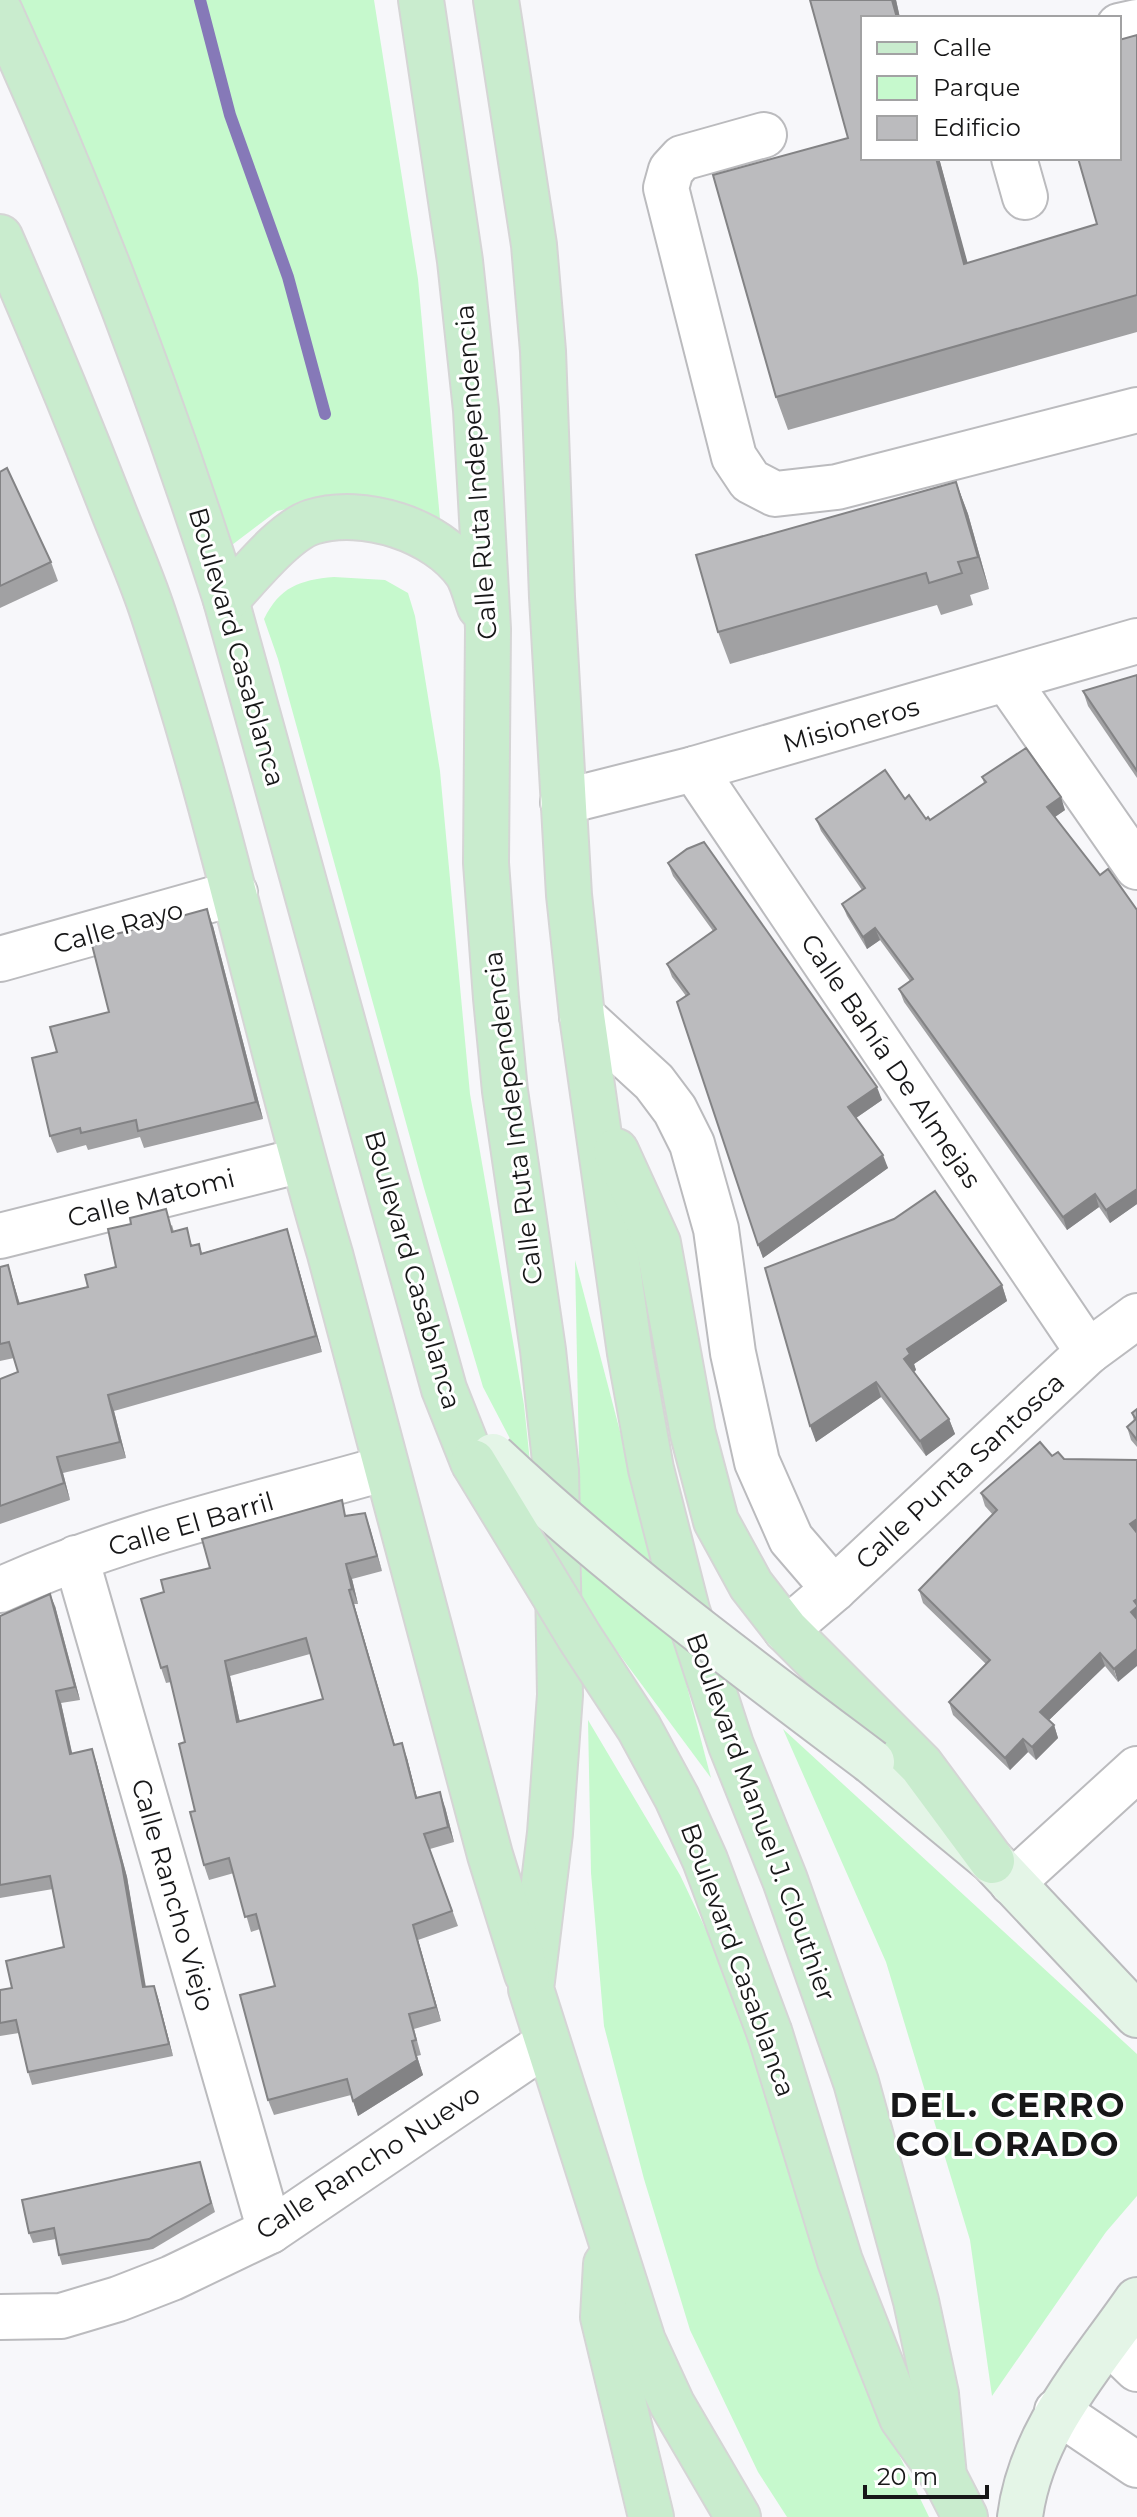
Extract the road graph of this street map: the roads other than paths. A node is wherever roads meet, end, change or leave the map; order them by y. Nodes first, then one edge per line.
1 (421, 0) edge
2 (469, 0) edge
3 (496, 0) edge
4 (0, 12) edge
5 (764, 135) dead end
6 (0, 237) edge
7 (1137, 410) edge
8 (226, 600) junction
9 (488, 629) junction
10 (1137, 641) edge
11 (1007, 680) junction
12 (694, 769) junction
13 (563, 802) junction
14 (1137, 867) edge
15 (235, 893) junction
16 (0, 959) edge
17 (582, 1016) junction
18 (596, 1105) junction
19 (302, 1160) junction
20 (0, 1236) edge
21 (1137, 1316) edge
22 (1088, 1352) junction
23 (483, 1459) junction
24 (386, 1468) junction
25 (76, 1558) junction
26 (834, 1589) junction
27 (0, 1590) edge
28 (786, 1630) junction
29 (1137, 1769) edge
30 (1002, 1872) junction
31 (531, 1989) junction
32 (1137, 2015) edge
33 (547, 2043) junction
34 (607, 2225) junction
35 (270, 2231) junction
36 (1137, 2300) edge
37 (0, 2317) edge
38 (1123, 2355) edge
39 (1057, 2411) junction
40 (1137, 2465) edge
41 (944, 2476) junction
42 (651, 2517) edge
43 (738, 2517) edge
44 (965, 2517) edge
45 (1020, 2517) edge

1 - 9 main road, Calle Ruta Independencia
2 - 13 main road
3 - 13 main road
4 - 8 main road, Boulevard Casablanca
5 - 7 street
6 - 15 main road
8 - 9 main road
8 - 23 main road, Boulevard Casablanca
9 - 31 main road, Calle Ruta Independencia
10 - 11 street, Misioneros
11 - 12 street, Misioneros
11 - 14 street
12 - 13 street, Misioneros
12 - 22 street, Calle Bahía De Almejas
13 - 17 main road
15 - 16 street, Calle Rayo
15 - 19 main road
17 - 18 main road
17 - 26 street
18 - 28 main road
18 - 41 main road, Boulevard Manuel J. Clouthier
19 - 20 street, Calle Matomi
19 - 24 main road
21 - 22 street, Calle Punta Santosca
22 - 26 street, Calle Punta Santosca
23 - 30 street, bridge
23 - 41 main road, Boulevard Casablanca, bridge
24 - 25 street, Calle El Barril
24 - 31 main road
25 - 27 street, Calle El Barril
25 - 35 street, Calle Rancho Viejo
26 - 28 street, Calle Punta Santosca
28 - 30 main road
29 - 30 street
30 - 32 street
31 - 33 main road, Calle Ruta Independencia
33 - 34 main road, Calle Ruta Independencia
33 - 35 street, Calle Rancho Nuevo
34 - 42 main road
34 - 43 main road
35 - 37 street, Calle Rancho Nuevo
36 - 38 street
38 - 39 street
39 - 40 street
39 - 45 street
41 - 44 main road, Boulevard Manuel J. Clouthier

